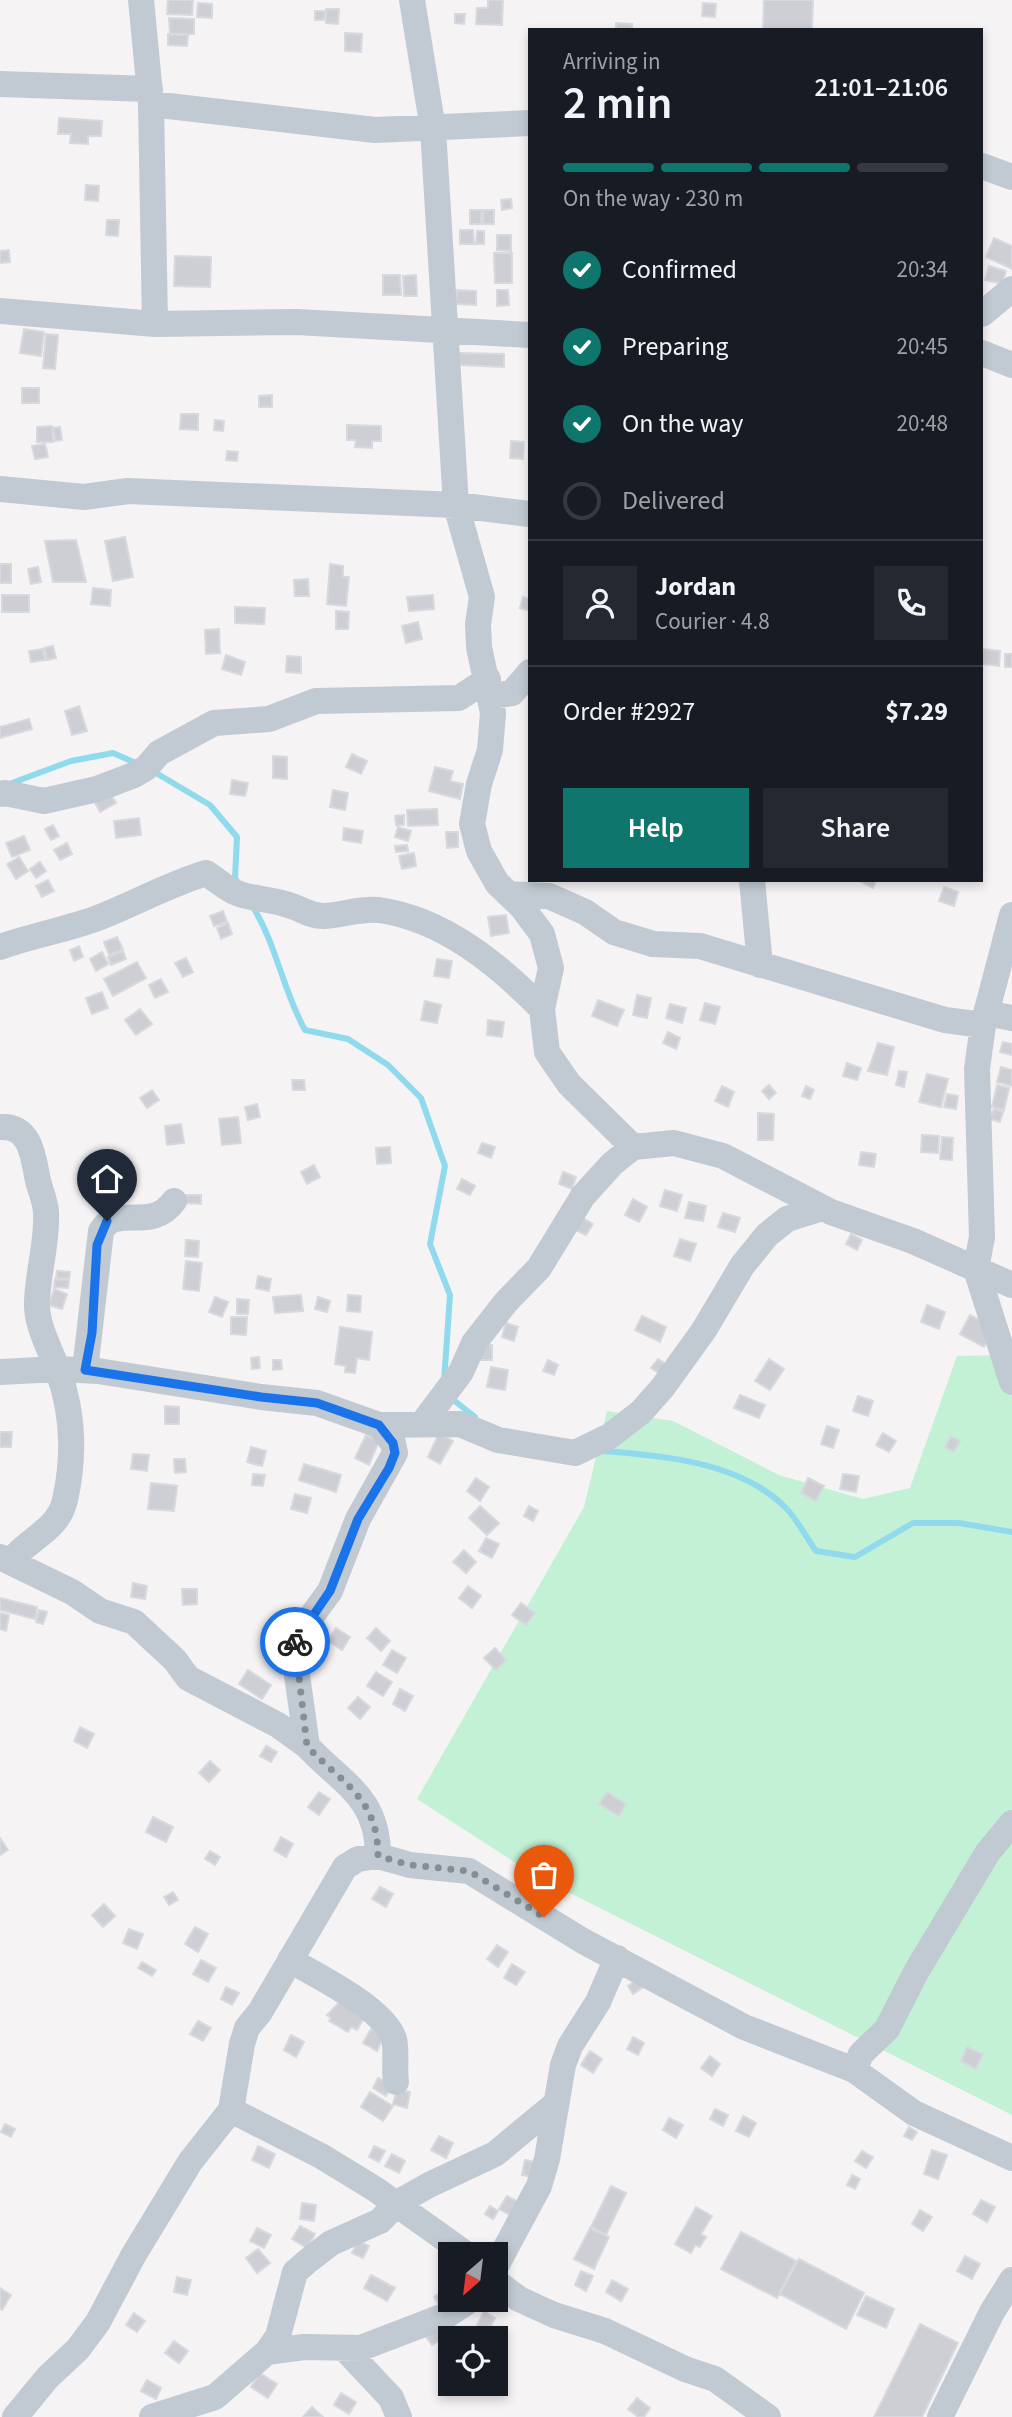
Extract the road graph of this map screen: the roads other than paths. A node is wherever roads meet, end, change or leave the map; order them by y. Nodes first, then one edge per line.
1 (141, 0) edge
2 (412, 0) edge
3 (0, 83) edge
4 (150, 97) junction
5 (528, 123) edge
6 (433, 129) junction
7 (983, 166) edge
8 (1012, 177) edge
9 (1012, 289) edge
10 (0, 311) edge
11 (983, 313) edge
12 (155, 324) junction
13 (447, 330) junction
14 (528, 335) edge
15 (983, 353) edge
16 (1012, 365) edge
17 (0, 489) edge
18 (456, 505) junction
19 (528, 514) edge
20 (528, 674) edge
21 (489, 687) junction
22 (0, 794) edge
23 (752, 882) edge
24 (508, 894) junction
25 (1012, 915) edge
26 (0, 947) edge
27 (760, 965) junction
28 (542, 1009) junction
29 (994, 1019) edge
30 (0, 1127) edge
31 (634, 1147) junction
32 (174, 1201) dead end
33 (822, 1208) junction
34 (976, 1269) junction
35 (1012, 1286) edge
36 (58, 1369) junction
37 (85, 1370) junction
38 (0, 1372) edge
39 (1012, 1382) edge
40 (422, 1424) junction
41 (379, 1425) junction
42 (5, 1559) edge
43 (307, 1746) junction
44 (1012, 1823) edge
45 (378, 1856) junction
46 (617, 1958) junction
47 (290, 1960) junction
48 (854, 2070) junction
49 (396, 2082) dead end
50 (553, 2106) junction
51 (231, 2110) junction
52 (1012, 2158) edge
53 (397, 2203) junction
54 (450, 2242) edge
55 (508, 2244) edge
56 (1012, 2280) edge
57 (508, 2291) edge
58 (452, 2312) edge
59 (345, 2349) junction
60 (267, 2352) junction
61 (15, 2417) edge
62 (152, 2417) edge
63 (399, 2417) edge
64 (768, 2417) edge
65 (940, 2417) edge

1 - 4 street
2 - 6 street
3 - 4 street
4 - 6 street
4 - 12 street
5 - 6 street
6 - 13 street
7 - 8 street
9 - 11 street
10 - 12 street
12 - 13 street
13 - 14 street
13 - 18 street
15 - 16 street
17 - 18 street
18 - 19 street
18 - 21 street
20 - 21 street
21 - 22 street
21 - 24 street
23 - 27 street
24 - 27 street
24 - 28 street
25 - 29 street
26 - 28 street
27 - 29 street
28 - 31 street
29 - 34 street
30 - 36 street
31 - 33 street
31 - 40 street
32 - 37 street
33 - 34 street
33 - 40 street
34 - 35 street
34 - 39 street
36 - 37 street
36 - 38 street
36 - 42 street
37 - 41 street
40 - 41 street
41 - 43 street
42 - 43 street
43 - 45 street
44 - 48 street
45 - 46 street
45 - 47 street
46 - 48 street
46 - 50 street
47 - 49 street
47 - 51 street
48 - 52 street
50 - 53 street
50 - 55 street
51 - 53 street
51 - 61 street
53 - 54 street
53 - 60 street
56 - 65 street
57 - 64 street
58 - 59 street
59 - 60 street
59 - 63 street
60 - 62 street

